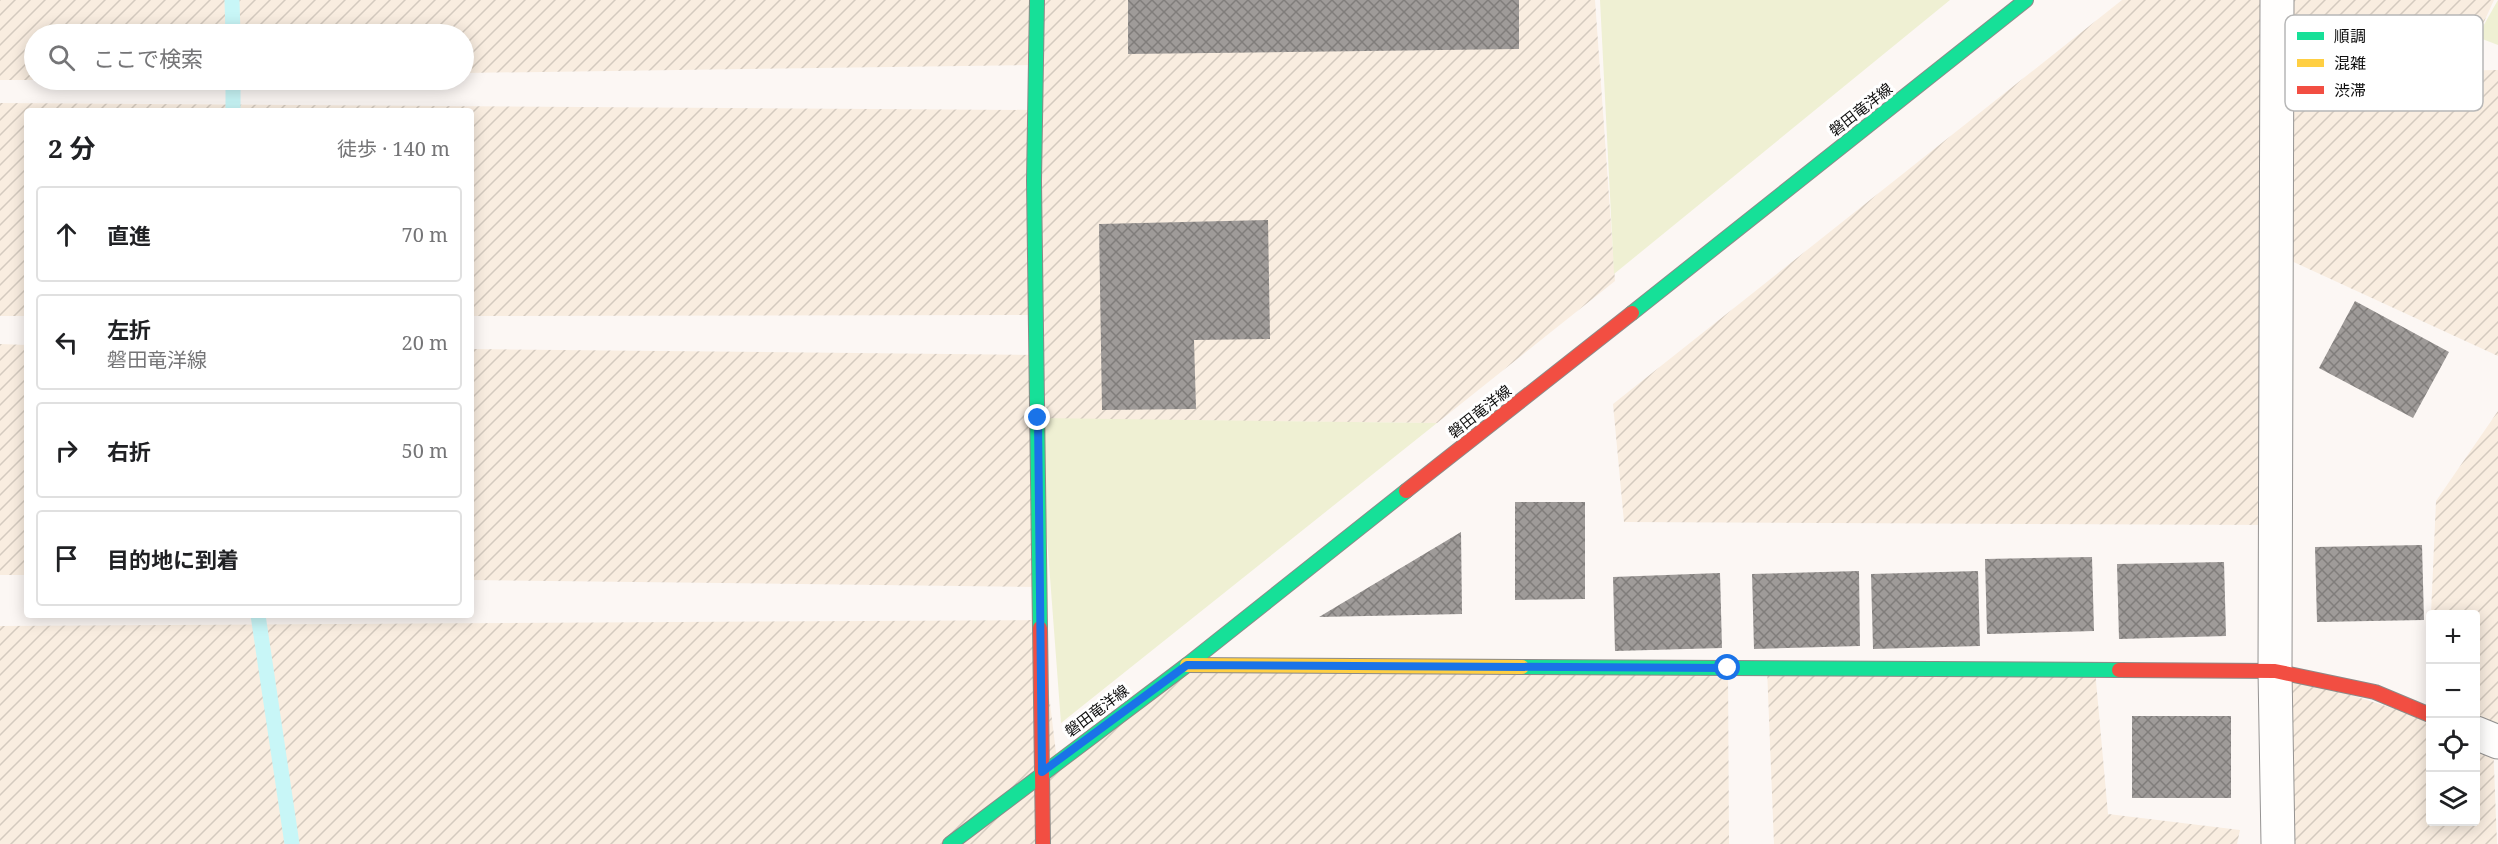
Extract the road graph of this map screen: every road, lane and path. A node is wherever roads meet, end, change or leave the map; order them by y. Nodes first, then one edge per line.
1 (1037, 0) edge
2 (2026, 0) edge
3 (2277, 0) edge
4 (1187, 665) junction
5 (2275, 671) junction
6 (2426, 713) edge
7 (2480, 735) edge
8 (2498, 742) edge
9 (1042, 772) junction
10 (950, 844) edge
11 (1043, 844) edge
12 (2278, 844) edge

1 - 9 street
2 - 4 street, 磐田竜洋線
3 - 5 street
4 - 5 street
4 - 9 street, 磐田竜洋線
5 - 6 street
5 - 12 street
7 - 8 street
9 - 10 street, 磐田竜洋線
9 - 11 street

